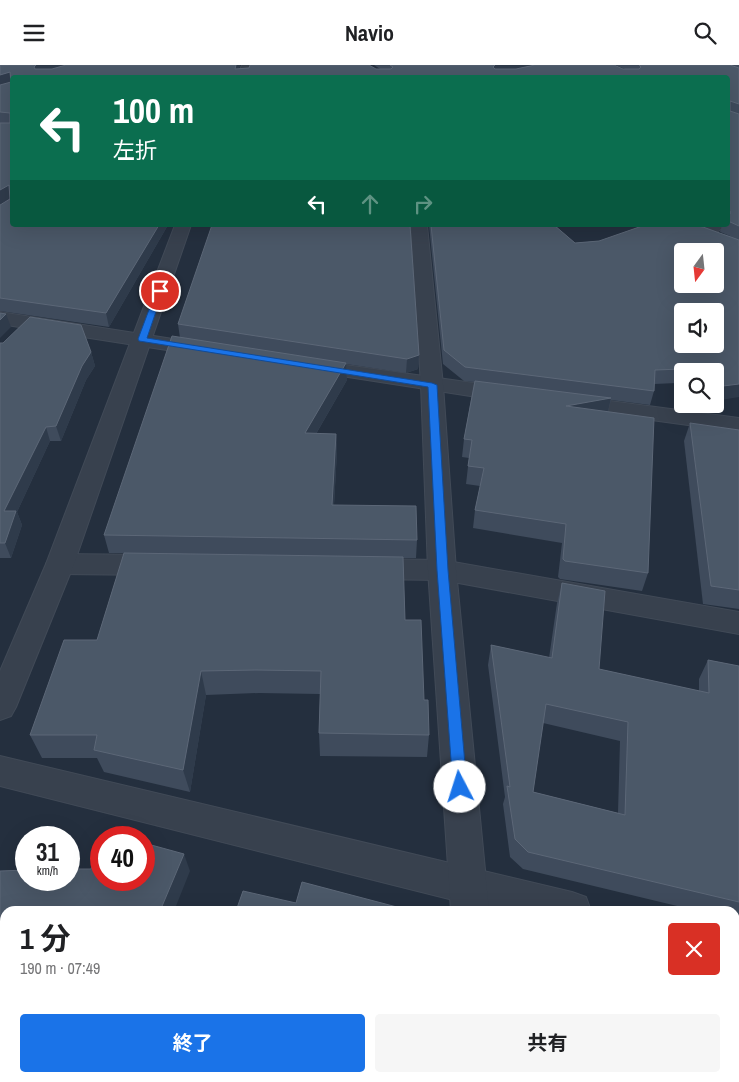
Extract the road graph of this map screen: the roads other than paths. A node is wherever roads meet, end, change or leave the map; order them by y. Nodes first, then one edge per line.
1 (182, 227) edge
2 (419, 227) edge
3 (687, 227) edge
4 (713, 227) edge
5 (700, 233) junction
6 (723, 242) edge
7 (0, 318) edge
8 (29, 323) junction
9 (142, 339) junction
10 (12, 340) edge
11 (229, 353) edge
12 (287, 363) edge
13 (432, 385) junction
14 (739, 425) edge
15 (60, 563) junction
16 (178, 565) edge
17 (344, 568) edge
18 (442, 570) junction
19 (739, 623) edge
20 (0, 707) edge
21 (0, 771) edge
22 (469, 899) edge
23 (529, 906) edge

1 - 9 street
2 - 13 street
3 - 5 street
4 - 5 street
5 - 6 street
7 - 8 street
8 - 9 street
8 - 10 street
9 - 11 street
9 - 15 street
12 - 13 street
13 - 14 street
13 - 18 street
15 - 16 street
15 - 20 street
17 - 18 street
18 - 19 street
18 - 22 street
21 - 22 street
22 - 23 street

